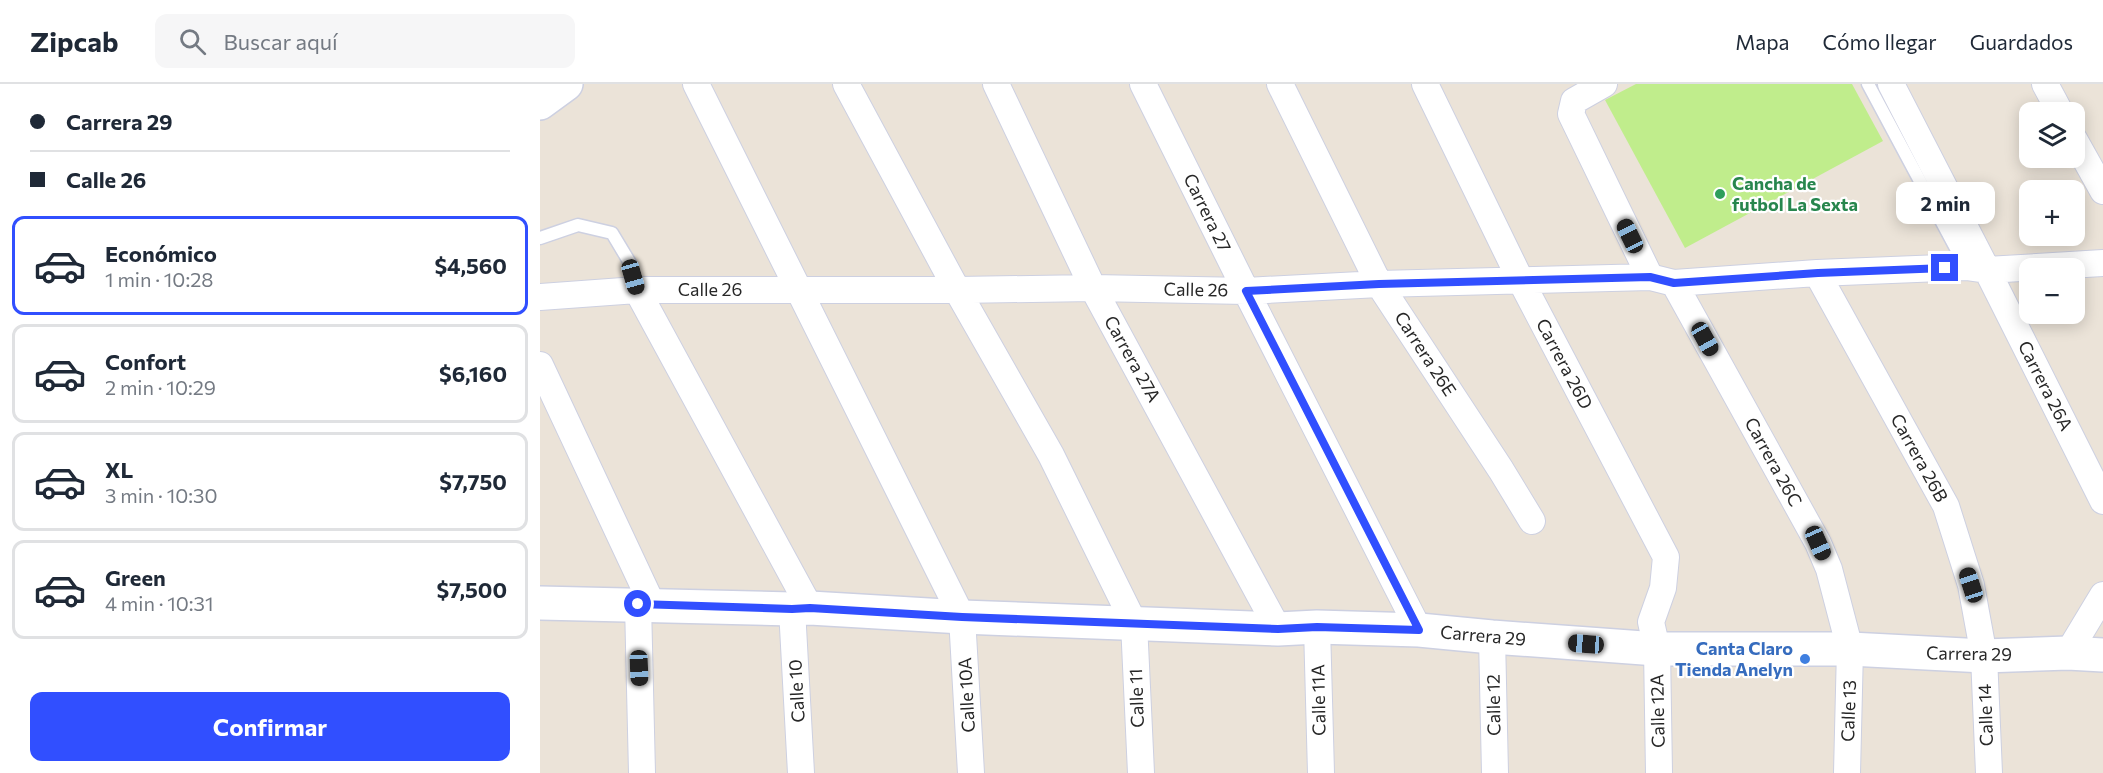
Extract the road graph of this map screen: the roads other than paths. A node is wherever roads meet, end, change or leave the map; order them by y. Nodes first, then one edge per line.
1 (566, 84) edge
2 (696, 84) edge
3 (846, 84) edge
4 (996, 84) edge
5 (1143, 84) edge
6 (1280, 84) edge
7 (1425, 84) edge
8 (1868, 84) edge
9 (1891, 84) edge
10 (2045, 84) edge
11 (1593, 86) edge
12 (2055, 102) edge
13 (540, 103) edge
14 (2085, 159) edge
15 (2103, 191) edge
16 (540, 238) edge
17 (2103, 263) edge
18 (1976, 269) junction
19 (1818, 273) junction
20 (1662, 280) junction
21 (1521, 281) junction
22 (1379, 284) junction
23 (1093, 288) junction
24 (637, 290) junction
25 (957, 290) junction
26 (798, 291) junction
27 (1246, 291) junction
28 (540, 297) edge
29 (540, 365) edge
30 (2103, 501) edge
31 (1532, 521) dead end
32 (2103, 596) edge
33 (540, 603) edge
34 (645, 604) junction
35 (801, 609) junction
36 (962, 617) junction
37 (1134, 623) junction
38 (1317, 627) junction
39 (1278, 629) junction
40 (1419, 630) junction
41 (1492, 637) junction
42 (1657, 649) junction
43 (1850, 649) junction
44 (2068, 653) junction
45 (2103, 655) edge
46 (1984, 656) junction
47 (642, 773) edge
48 (801, 773) edge
49 (971, 773) edge
50 (1141, 773) edge
51 (1321, 773) edge
52 (1495, 773) edge
53 (1659, 773) edge
54 (1847, 773) edge
55 (1989, 773) edge

1 - 13 street
2 - 26 street
3 - 25 street
4 - 23 street, Carrera 27A
5 - 27 street, Carrera 27
6 - 22 street, Carrera 26E
7 - 21 street, Carrera 26D
8 - 18 lane
9 - 18 street, Carrera 26A
10 - 12 street
11 - 20 street, Carrera 26C
14 - 15 street
16 - 24 lane
17 - 18 street, Calle 26
18 - 19 street, Calle 26
18 - 30 street, Carrera 26A
19 - 20 street, Calle 26
19 - 46 street, Carrera 26B
20 - 21 street, Calle 26
20 - 43 street, Carrera 26C
21 - 22 street, Calle 26
21 - 42 street, Carrera 26D
22 - 27 street, Calle 26
22 - 31 street, Carrera 26E
23 - 25 street, Calle 26
23 - 27 street, Calle 26
23 - 39 street, Carrera 27A
24 - 26 street, Calle 26
24 - 28 street, Calle 26
24 - 35 street
25 - 26 street, Calle 26
25 - 37 street
26 - 36 street
27 - 40 street, Carrera 27
29 - 34 street
32 - 44 street
33 - 34 street, Carrera 29
34 - 35 street, Carrera 29
34 - 47 street
35 - 36 street, Carrera 29
35 - 48 street, Calle 10
36 - 37 street, Carrera 29
36 - 49 street, Calle 10A
37 - 39 street, Carrera 29
37 - 50 street, Calle 11
38 - 39 street, Carrera 29
38 - 40 street, Carrera 29
38 - 51 street, Calle 11A
40 - 41 street, Carrera 29
41 - 42 street, Carrera 29
41 - 52 street, Calle 12
42 - 43 street, Carrera 29
42 - 53 street, Calle 12A
43 - 46 street, Carrera 29
43 - 54 street, Calle 13
44 - 45 street, Carrera 29
44 - 46 street, Carrera 29
46 - 55 street, Calle 14

